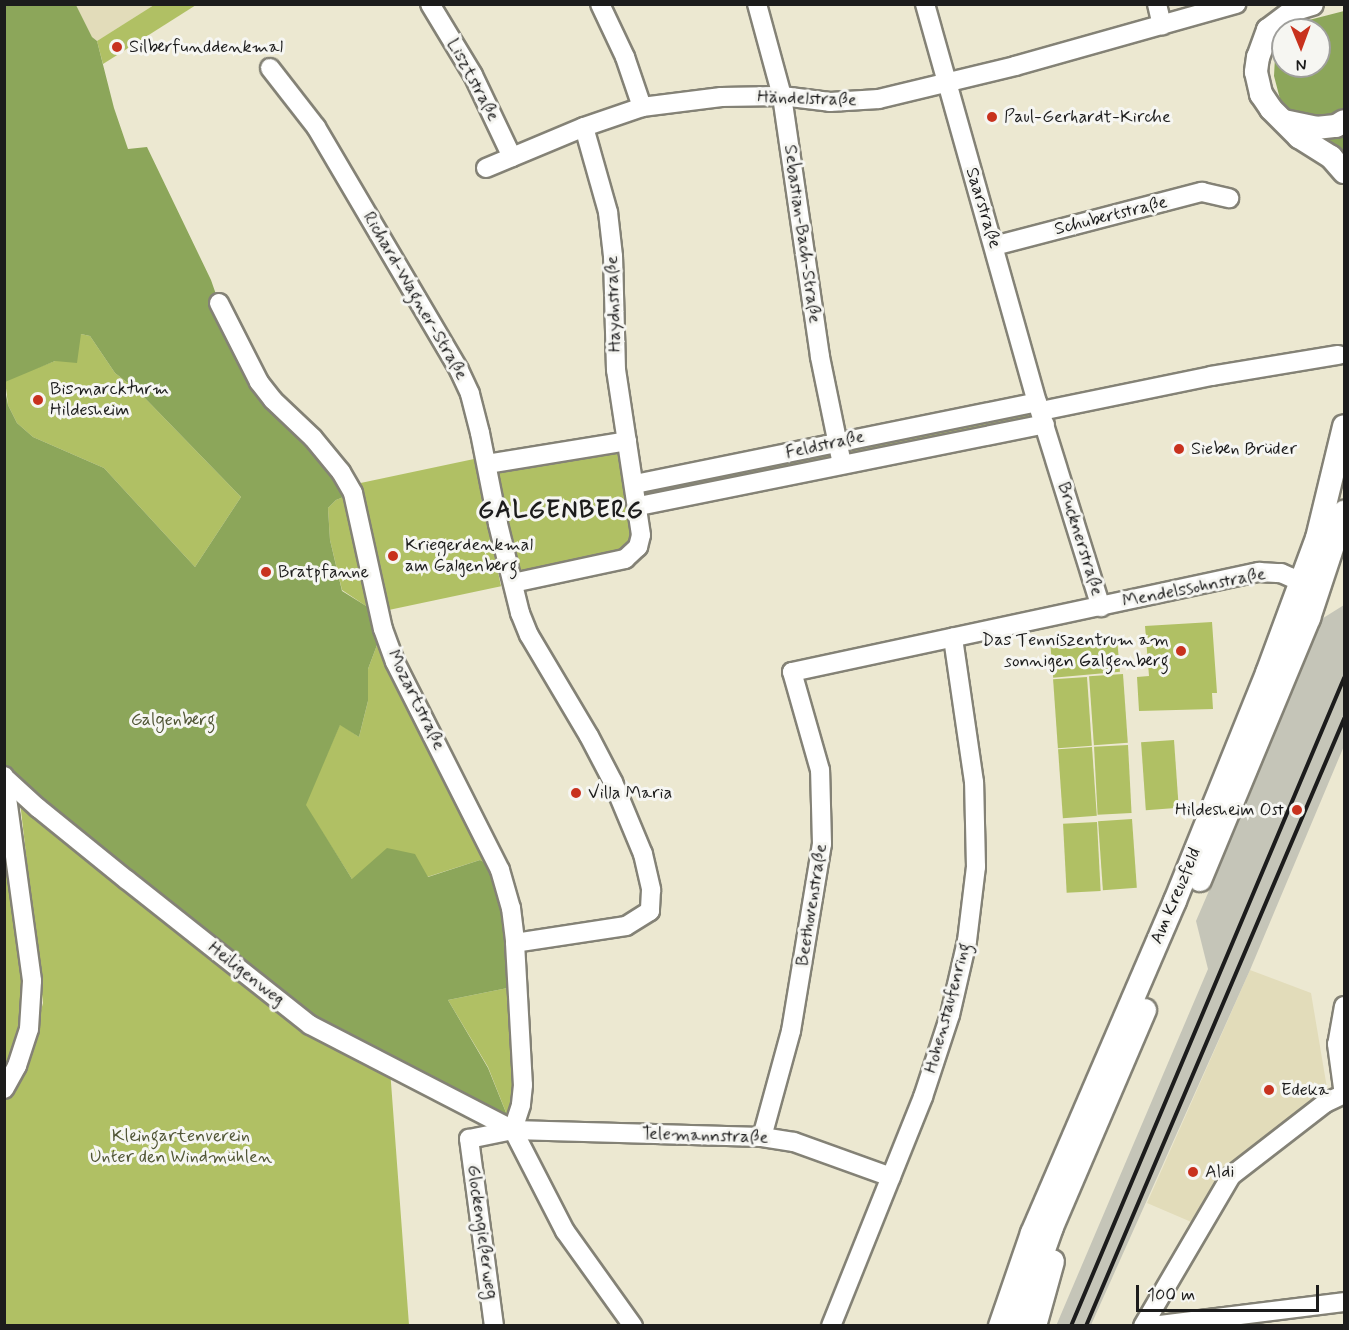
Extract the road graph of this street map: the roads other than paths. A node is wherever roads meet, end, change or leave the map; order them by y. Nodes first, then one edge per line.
1 (430, 4) edge
2 (600, 4) edge
3 (757, 4) edge
4 (925, 4) edge
5 (1157, 4) edge
6 (1236, 4) edge
7 (1312, 4) edge
8 (1162, 25) junction
9 (270, 68) dead end
10 (946, 83) junction
11 (782, 96) junction
12 (642, 107) junction
13 (1282, 121) junction
14 (1344, 121) edge
15 (584, 127) junction
16 (512, 158) junction
17 (486, 168) dead end
18 (1344, 172) edge
19 (1228, 198) dead end
20 (994, 246) junction
21 (219, 303) dead end
22 (1338, 355) dead end
23 (1041, 412) junction
24 (1344, 426) edge
25 (627, 441) junction
26 (837, 442) junction
27 (487, 464) junction
28 (842, 464) junction
29 (635, 484) junction
30 (639, 506) junction
31 (1344, 512) edge
32 (513, 583) junction
33 (1310, 586) junction
34 (1101, 607) junction
35 (953, 638) junction
36 (792, 672) joint
37 (5, 777) edge
38 (515, 943) junction
39 (1344, 1006) edge
40 (4, 1089) edge
41 (1344, 1094) edge
42 (513, 1130) junction
43 (762, 1137) junction
44 (891, 1177) junction
45 (1068, 1192) junction
46 (1344, 1302) edge
47 (494, 1326) edge
48 (633, 1326) edge
49 (831, 1326) edge
50 (1000, 1326) edge
51 (1017, 1326) edge
52 (1035, 1326) edge
53 (1143, 1326) edge
54 (1152, 1326) edge

1 - 16 street, Lisztstraße
2 - 12 street
3 - 11 street, Sebastian-Bach-Straße
4 - 10 street, Saarstraße
5 - 8 street
6 - 8 street, Händelstraße
7 - 13 main road
8 - 10 street, Händelstraße
9 - 27 street, Richard-Wagner-Straße
10 - 11 street, Händelstraße
10 - 20 street, Saarstraße
11 - 12 street, Händelstraße
11 - 26 street, Sebastian-Bach-Straße
12 - 15 street, Händelstraße
13 - 14 main road
13 - 18 main road
15 - 16 street, Händelstraße
15 - 25 street, Haydnstraße
16 - 17 street, Händelstraße
19 - 20 street, Schubertstraße
20 - 23 street, Saarstraße
21 - 38 street, Mozartstraße
22 - 23 street, Feldstraße
23 - 26 street, Feldstraße
23 - 28 street, Feldstraße
23 - 34 street, Brucknerstraße
24 - 33 main road, Am Kreuzfeld
25 - 27 street
25 - 29 street, Haydnstraße
26 - 28 street, Sebastian-Bach-Straße
26 - 29 street, Feldstraße
27 - 32 street, Richard-Wagner-Straße
28 - 30 street, Feldstraße
29 - 30 street
30 - 32 street
31 - 33 main road, Am Kreuzfeld
32 - 38 street, Richard-Wagner-Straße
33 - 34 street, Mendelssohnstraße
33 - 45 main road, Am Kreuzfeld
33 - 50 main road, Am Kreuzfeld
34 - 35 street, Brucknerstraße
35 - 36 street, Brucknerstraße
35 - 44 street, Hohenstaufenring
36 - 43 street, Beethovenstraße
37 - 40 street
37 - 42 street, Heiligenweg
38 - 42 street, Mozartstraße
39 - 41 street
41 - 53 street
42 - 43 street, Telemannstraße
42 - 47 street, Glockengießerweg
42 - 48 street
43 - 44 street, Telemannstraße
44 - 49 street, Hohenstaufenring
45 - 51 main road, Am Kreuzfeld
45 - 52 main road
46 - 54 street

